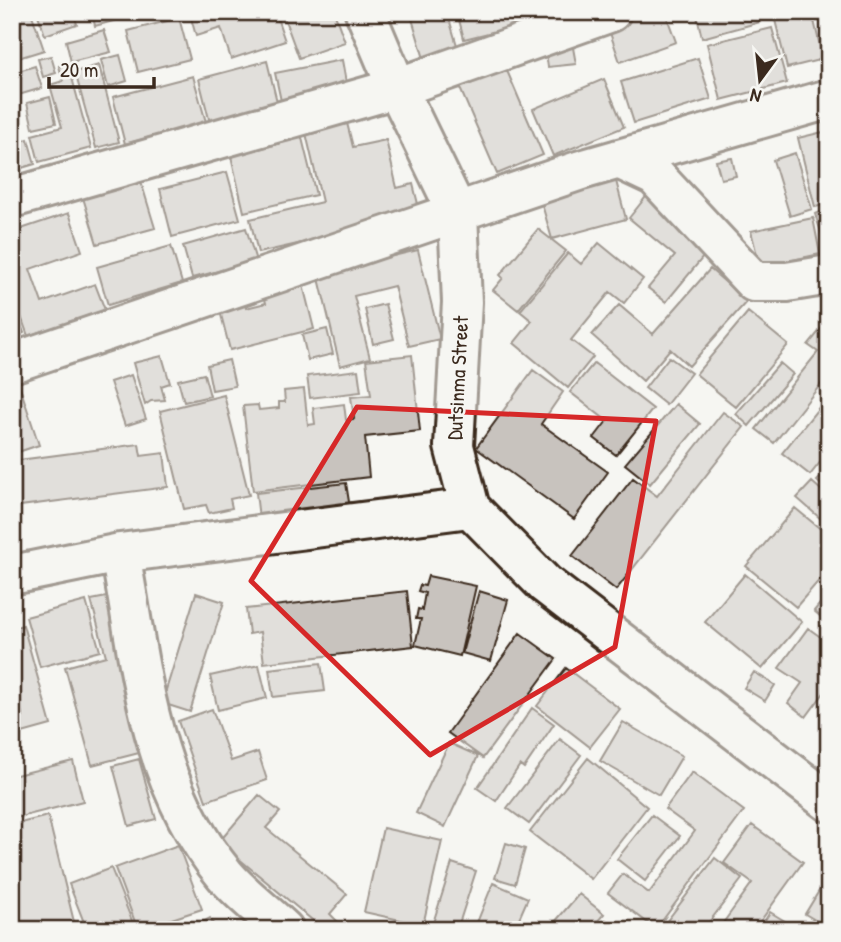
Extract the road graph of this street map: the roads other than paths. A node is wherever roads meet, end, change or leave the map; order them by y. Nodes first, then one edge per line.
1 (365, 12) edge
2 (611, 12) edge
3 (397, 88) junction
4 (829, 99) edge
5 (619, 159) junction
6 (12, 198) edge
7 (458, 214) junction
8 (829, 275) edge
9 (12, 363) edge
10 (470, 508) junction
11 (120, 553) junction
12 (12, 575) edge
13 (829, 802) edge
14 (284, 930) edge

1 - 3 street, Dutsinma Street
2 - 3 street
3 - 6 street
3 - 7 street, Dutsinma Street
4 - 5 street
5 - 7 street
5 - 8 street
7 - 9 street
7 - 10 street, Dutsinma Street
10 - 11 street
10 - 13 street
11 - 12 street
11 - 14 street

